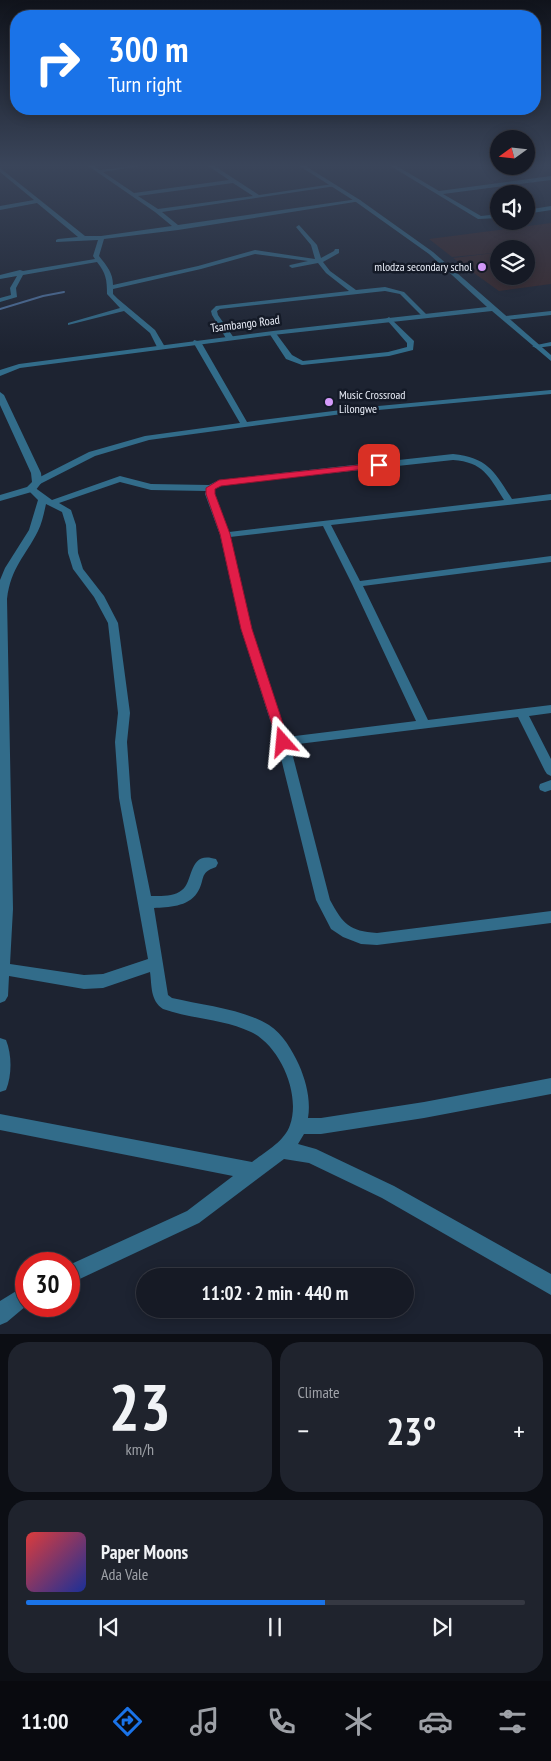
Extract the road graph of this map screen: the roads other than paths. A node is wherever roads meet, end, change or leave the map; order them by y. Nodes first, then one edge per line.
1 (71, 227) edge
2 (183, 227) edge
3 (299, 227) dead end
4 (395, 227) edge
5 (178, 228) joint
6 (84, 238) junction
7 (101, 238) junction
8 (58, 240) dead end
9 (268, 245) dead end
10 (337, 250) dead end
11 (259, 252) junction
12 (98, 260) junction
13 (319, 261) junction
14 (292, 266) dead end
15 (20, 272) junction
16 (0, 277) edge
17 (110, 288) junction
18 (354, 292) junction
19 (0, 300) edge
20 (495, 308) junction
21 (124, 309) junction
22 (551, 312) edge
23 (424, 315) junction
24 (506, 318) junction
25 (389, 319) junction
26 (70, 324) dead end
27 (273, 332) junction
28 (230, 338) junction
29 (196, 342) junction
30 (551, 344) edge
31 (536, 346) junction
32 (161, 347) junction
33 (551, 359) edge
34 (0, 373) edge
35 (551, 392) edge
36 (0, 395) edge
37 (245, 425) junction
38 (34, 485) junction
39 (211, 488) junction
40 (551, 497) edge
41 (0, 498) edge
42 (47, 501) junction
43 (509, 501) junction
44 (326, 524) junction
45 (225, 534) junction
46 (551, 559) edge
47 (358, 584) junction
48 (1, 599) edge
49 (551, 708) edge
50 (520, 712) junction
51 (423, 723) junction
52 (2, 726) edge
53 (283, 742) junction
54 (551, 771) edge
55 (212, 864) dead end
56 (144, 902) junction
57 (551, 917) edge
58 (156, 963) junction
59 (3, 969) junction
60 (0, 996) edge
61 (0, 1044) edge
62 (0, 1084) edge
63 (551, 1086) edge
64 (0, 1122) edge
65 (298, 1126) junction
66 (282, 1150) junction
67 (255, 1171) junction
68 (80, 1270) edge
69 (551, 1285) edge
70 (15, 1302) edge
71 (0, 1316) edge

1 - 6 street
2 - 5 street
3 - 13 street
4 - 20 street
5 - 7 street
6 - 7 street
6 - 8 street
7 - 12 street
9 - 11 street
10 - 13 street
11 - 13 street
11 - 17 street
12 - 15 street
12 - 17 street
13 - 14 street
13 - 18 street
15 - 16 street
15 - 19 street
17 - 21 street
18 - 23 street
18 - 28 street
20 - 23 street, Tsambango Road
20 - 24 street
21 - 26 street
21 - 32 street
22 - 24 street
23 - 25 street, Tsambango Road
24 - 31 street
25 - 27 street, Tsambango Road
25 - 27 street
27 - 28 street, Tsambango Road
28 - 29 street, Tsambango Road
29 - 32 street, Tsambango Road
29 - 37 street
30 - 31 street
31 - 33 street
32 - 34 street, Tsambango Road
35 - 37 street
36 - 38 street
37 - 38 street
38 - 41 street
38 - 42 street
39 - 42 street
39 - 43 street
39 - 45 street
40 - 43 street
42 - 48 street
42 - 56 street
43 - 44 street
44 - 45 street
44 - 47 street
45 - 53 street
46 - 47 street
47 - 51 street
48 - 52 street
49 - 50 street
50 - 51 street
50 - 54 street
51 - 53 street
52 - 59 street
53 - 57 street
55 - 56 street
56 - 58 street
58 - 59 street
58 - 65 street
59 - 60 street
61 - 62 street
63 - 65 street
64 - 67 street
65 - 66 street
66 - 67 street
66 - 69 street
67 - 68 street
70 - 71 street

